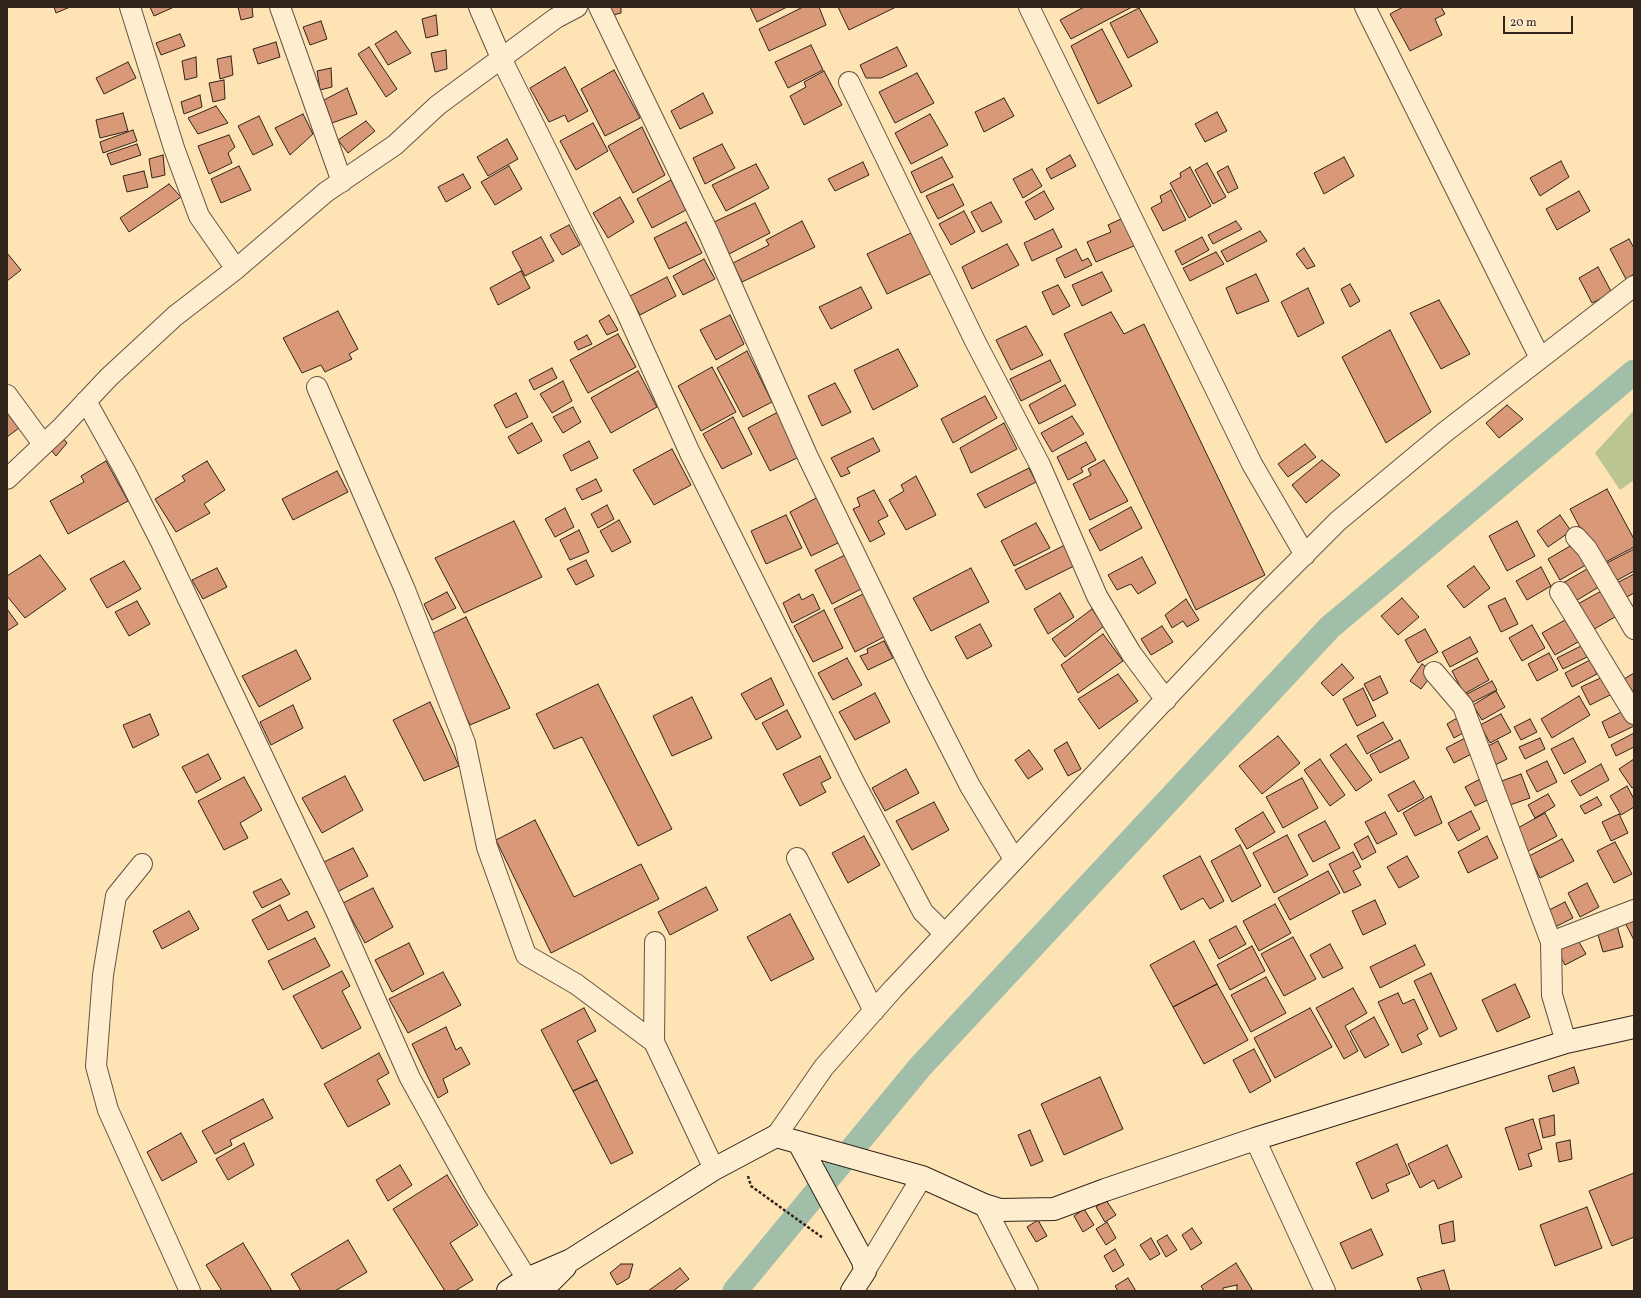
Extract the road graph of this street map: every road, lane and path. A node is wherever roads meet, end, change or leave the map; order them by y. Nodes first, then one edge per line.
1 (130, 7) edge
2 (280, 7) edge
3 (479, 7) edge
4 (577, 7) edge
5 (598, 7) edge
6 (1030, 7) edge
7 (1365, 7) edge
8 (502, 60) junction
9 (849, 82) dead end
10 (342, 182) junction
11 (236, 269) junction
12 (1634, 286) edge
13 (1540, 358) junction
14 (317, 386) dead end
15 (7, 395) edge
16 (86, 401) junction
17 (43, 444) junction
18 (7, 479) edge
19 (1576, 537) dead end
20 (1304, 555) junction
21 (1560, 592) dead end
22 (1634, 629) edge
23 (1434, 672) dead end
24 (1166, 700) junction
25 (1634, 714) edge
26 (797, 858) dead end
27 (1014, 859) junction
28 (142, 864) dead end
29 (1634, 910) edge
30 (945, 934) junction
31 (655, 942) dead end
32 (1551, 942) junction
33 (874, 1011) junction
34 (1634, 1027) edge
35 (654, 1042) junction
36 (1566, 1042) junction
37 (776, 1136) junction
38 (1255, 1139) junction
39 (799, 1143) junction
40 (714, 1169) junction
41 (922, 1177) junction
42 (754, 1188) dead end
43 (984, 1205) junction
44 (824, 1238) dead end
45 (866, 1271) junction
46 (534, 1285) edge
47 (190, 1291) edge
48 (508, 1291) edge
49 (852, 1291) edge
50 (1028, 1291) edge
51 (1325, 1291) edge

1 - 11 street
2 - 10 street
3 - 8 street
4 - 8 street
5 - 27 street
6 - 20 street
7 - 13 street
8 - 10 street
8 - 30 street
9 - 24 street
10 - 11 street
11 - 16 street
12 - 13 street
13 - 20 street
14 - 35 street
15 - 17 street
16 - 17 street
16 - 46 street
17 - 18 street
19 - 22 street
20 - 24 street
21 - 25 street
23 - 32 street
24 - 27 street
26 - 33 street
27 - 30 street
28 - 47 street
29 - 32 street
30 - 33 street
31 - 35 street
32 - 36 street
33 - 37 street
34 - 36 main road
35 - 40 street
36 - 38 main road
37 - 39 main road
37 - 40 main road
38 - 43 main road
38 - 51 street
39 - 41 main road
39 - 45 main road
40 - 46 main road
41 - 43 main road
41 - 45 street
42 - 44 path
43 - 50 street
45 - 49 main road
46 - 48 main road

